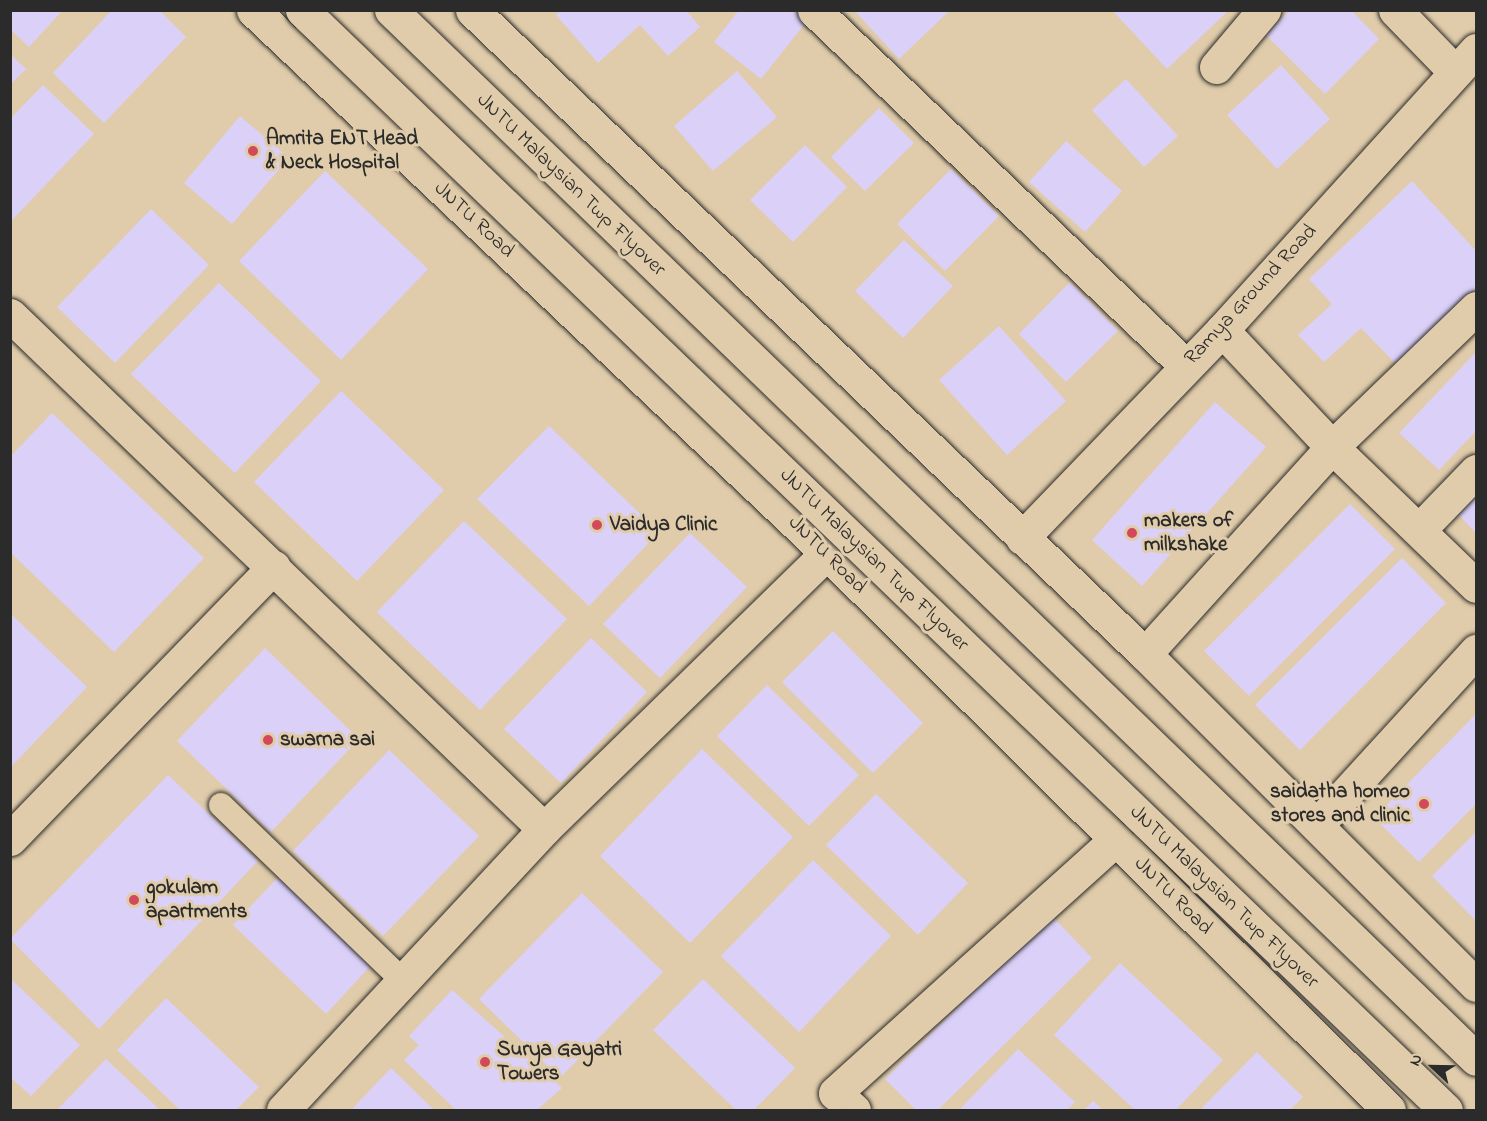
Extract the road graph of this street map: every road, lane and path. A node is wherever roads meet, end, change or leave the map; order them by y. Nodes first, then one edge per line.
1 (253, 10) edge
2 (302, 10) edge
3 (391, 10) edge
4 (472, 10) edge
5 (814, 10) edge
6 (1264, 10) edge
7 (1395, 10) edge
8 (1466, 61) edge
9 (1216, 67) dead end
10 (1476, 308) edge
11 (10, 315) edge
12 (1222, 330) junction
13 (1185, 365) junction
14 (1332, 447) junction
15 (1476, 471) edge
16 (1419, 530) junction
17 (1022, 538) junction
18 (827, 553) junction
19 (274, 567) junction
20 (1476, 586) edge
21 (1476, 651) edge
22 (1145, 654) junction
23 (221, 805) dead end
24 (1317, 825) junction
25 (544, 829) junction
26 (10, 839) edge
27 (1116, 839) junction
28 (403, 981) junction
29 (1476, 985) edge
30 (1476, 1059) edge
31 (836, 1104) edge
32 (283, 1110) edge
33 (1389, 1110) edge
34 (1446, 1110) edge

1 - 18 main road, JNTU Road
2 - 34 main road, JNTU Malaysian Twp Flyover, bridge
3 - 30 main road, JNTU Malaysian Twp Flyover, bridge
4 - 17 main road
5 - 13 main road
6 - 9 main road
7 - 8 main road
8 - 12 main road, Ramya Ground Road
10 - 14 main road
11 - 19 main road
12 - 13 main road, Ramya Ground Road
12 - 14 main road
13 - 17 main road, Ramya Ground Road
14 - 16 main road
14 - 22 main road
15 - 16 main road
16 - 20 main road
17 - 22 main road
18 - 25 main road
18 - 27 main road, JNTU Road
19 - 25 main road
19 - 26 main road
21 - 24 main road
22 - 24 main road
23 - 28 lane
24 - 29 main road
25 - 28 main road
27 - 31 main road
27 - 33 main road, JNTU Road
28 - 32 main road

